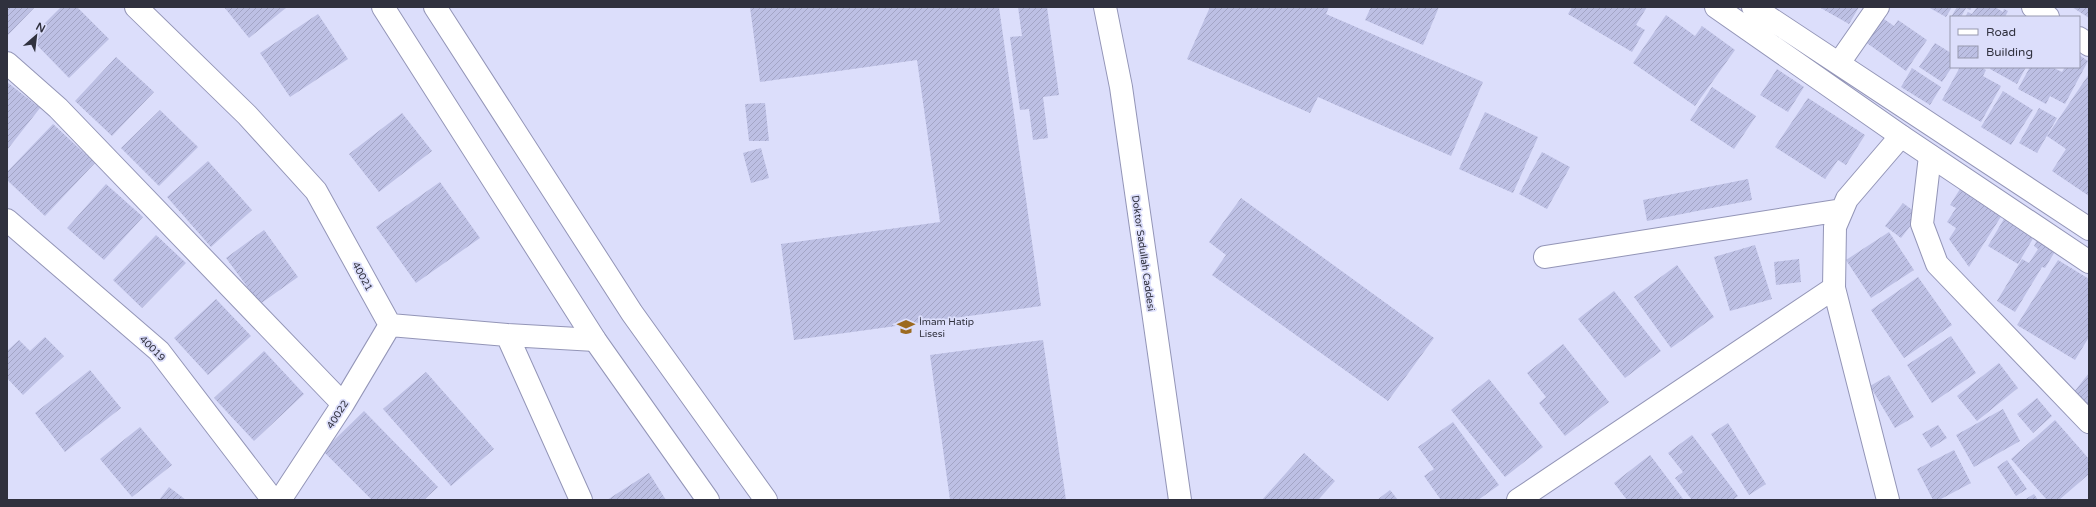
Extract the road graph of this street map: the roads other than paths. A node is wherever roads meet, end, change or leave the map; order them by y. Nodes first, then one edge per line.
1 (136, 7) edge
2 (383, 7) edge
3 (435, 7) edge
4 (1105, 7) edge
5 (1716, 7) edge
6 (1753, 7) edge
7 (1878, 7) edge
8 (2033, 7) edge
9 (2046, 16) edge
10 (2080, 39) edge
11 (2089, 45) edge
12 (7, 63) edge
13 (1839, 63) junction
14 (1901, 136) junction
15 (1930, 156) junction
16 (1842, 210) junction
17 (7, 220) edge
18 (2089, 229) edge
19 (1545, 257) dead end
20 (2089, 262) edge
21 (1834, 288) junction
22 (390, 324) junction
23 (507, 335) junction
24 (595, 340) junction
25 (343, 404) junction
26 (2089, 422) edge
27 (273, 500) edge
28 (280, 500) edge
29 (581, 500) edge
30 (708, 500) edge
31 (766, 500) edge
32 (1180, 500) edge
33 (1518, 500) edge
34 (1888, 500) edge

1 - 22 street, 40021
2 - 24 street
3 - 31 street
4 - 32 street, Doktor Sadullah Caddesi
5 - 14 street
6 - 13 street
7 - 13 street
8 - 9 street
10 - 11 street
12 - 25 street
13 - 18 street
14 - 15 street
14 - 16 street
15 - 20 street
15 - 26 street
16 - 19 street
16 - 21 street
17 - 27 street, 40019
21 - 33 street
21 - 34 street
22 - 23 street
22 - 25 street, 40022
23 - 24 street
23 - 29 street
24 - 30 street
25 - 28 street, 40022

